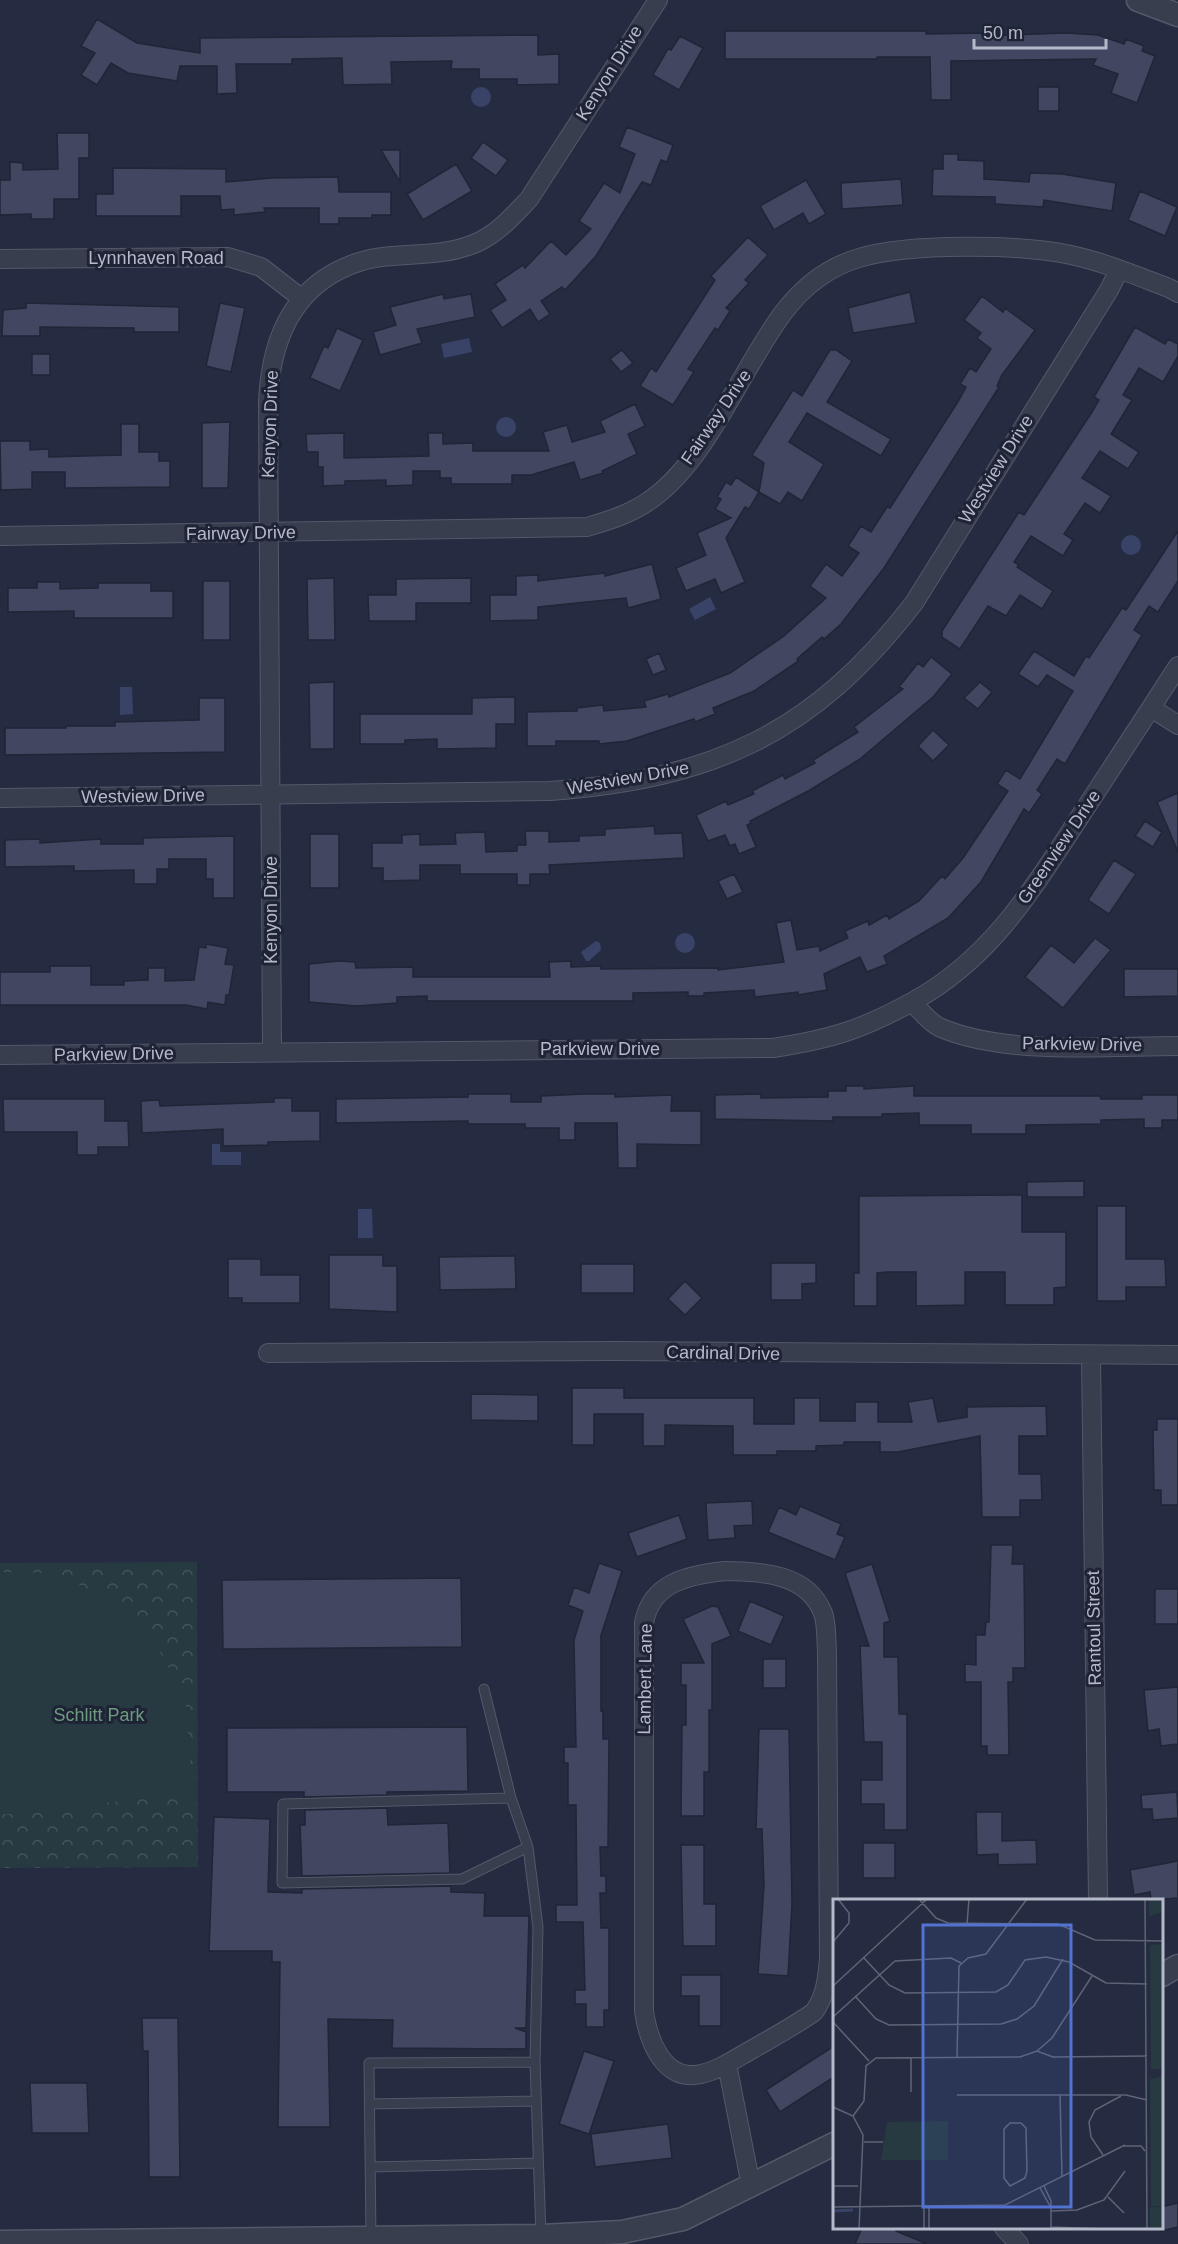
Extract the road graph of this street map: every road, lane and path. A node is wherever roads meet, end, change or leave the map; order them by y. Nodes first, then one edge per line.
1 (658, 0) edge
2 (1138, 0) edge
3 (1178, 15) edge
4 (0, 259) edge
5 (1119, 270) junction
6 (1178, 293) edge
7 (301, 298) junction
8 (268, 533) junction
9 (0, 536) edge
10 (1178, 666) edge
11 (1151, 708) junction
12 (1178, 725) edge
13 (271, 794) junction
14 (0, 798) edge
15 (912, 1002) junction
16 (1178, 1046) edge
17 (272, 1052) junction
18 (0, 1055) edge
19 (268, 1353) dead end
20 (1178, 1355) edge
21 (1090, 1356) junction
22 (484, 1689) dead end
23 (512, 1798) junction
24 (528, 1847) junction
25 (1098, 1899) edge
26 (1178, 1966) edge
27 (1163, 1974) edge
28 (535, 2062) junction
29 (727, 2064) junction
30 (536, 2102) junction
31 (369, 2104) junction
32 (833, 2145) edge
33 (538, 2163) junction
34 (371, 2167) junction
35 (751, 2186) junction
36 (1005, 2229) edge
37 (1023, 2229) edge
38 (541, 2236) junction
39 (371, 2238) junction
40 (7, 2243) edge
41 (50, 2243) edge
42 (1019, 2244) edge

1 - 7 street, Kenyon Drive
2 - 3 street
4 - 7 street, Lynnhaven Road
5 - 6 street, Fairway Drive
5 - 8 street, Fairway Drive
5 - 13 street, Westview Drive
7 - 8 street, Kenyon Drive
8 - 9 street, Fairway Drive
8 - 13 street, Kenyon Drive
10 - 11 street, Greenview Drive
11 - 12 street
11 - 15 street, Greenview Drive
13 - 14 street, Westview Drive
13 - 17 street, Kenyon Drive
15 - 16 street, Parkview Drive
15 - 17 street, Parkview Drive
17 - 18 street, Parkview Drive
19 - 21 street, Cardinal Drive
20 - 21 street, Cardinal Drive
21 - 25 street, Rantoul Street
22 - 23 lane
23 - 24 lane
23 - 24 lane
24 - 28 lane
26 - 27 street
28 - 30 lane
28 - 31 lane
29 - 29 street, Lambert Lane
29 - 35 street
30 - 31 lane
30 - 33 lane
31 - 34 lane
32 - 35 street
33 - 34 lane
33 - 38 lane
34 - 39 lane
35 - 38 street
36 - 42 street
37 - 42 street
38 - 39 street
39 - 41 street
40 - 41 street

